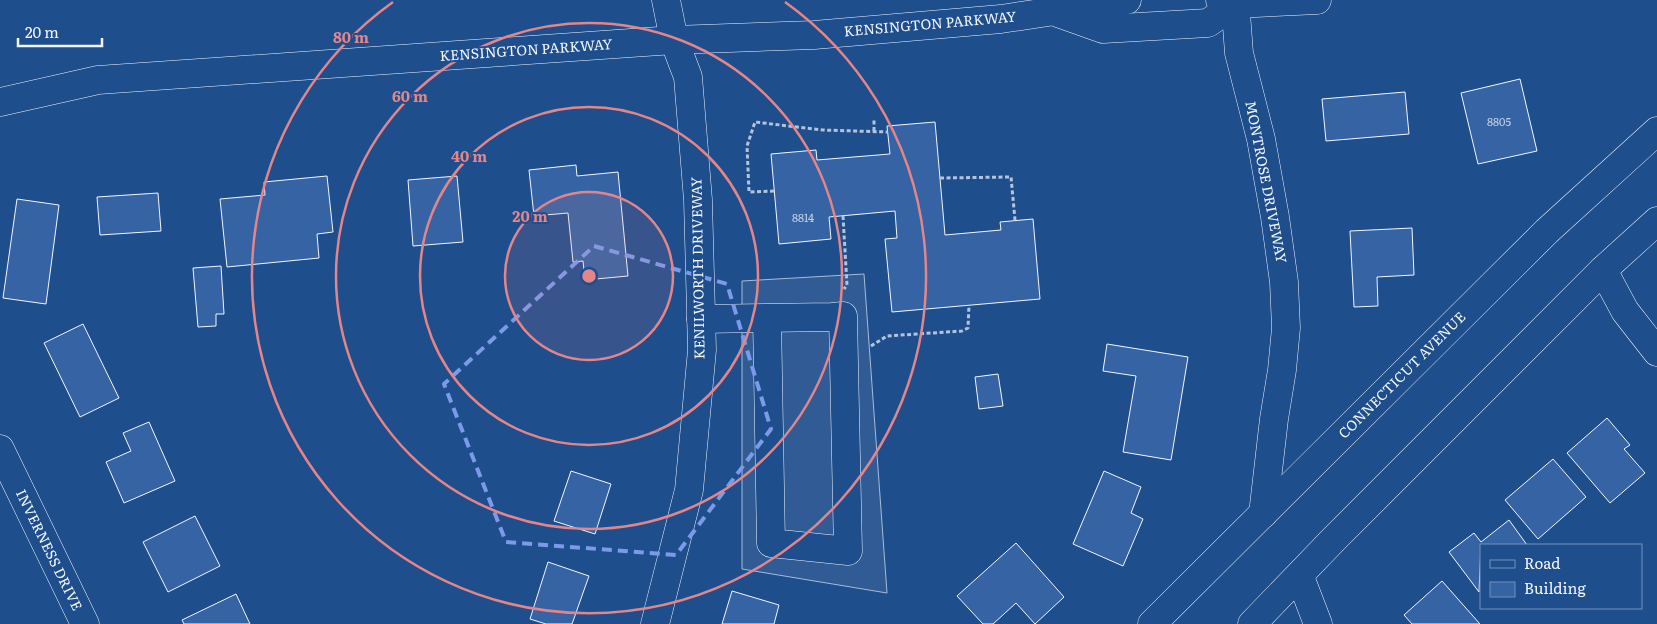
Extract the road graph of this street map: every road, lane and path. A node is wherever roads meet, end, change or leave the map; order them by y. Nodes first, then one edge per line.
1 (666, 0) edge
2 (1127, 0) edge
3 (1317, 0) edge
4 (1230, 2) edge
5 (1053, 11) junction
6 (674, 40) junction
7 (0, 102) edge
8 (874, 118) dead end
9 (1657, 131) edge
10 (874, 132) junction
11 (888, 132) dead end
12 (940, 178) dead end
13 (774, 191) dead end
14 (843, 216) dead end
15 (1015, 220) dead end
16 (1657, 222) edge
17 (1603, 270) junction
18 (969, 305) dead end
19 (832, 317) junction
20 (767, 318) junction
21 (701, 319) junction
22 (1657, 352) edge
23 (844, 361) junction
24 (0, 449) edge
25 (1263, 514) junction
26 (1300, 577) junction
27 (86, 624) edge
28 (655, 624) edge
29 (1152, 624) edge
30 (1252, 624) edge
31 (1318, 624) edge

1 - 6 street, KENILWORTH DRIVEWAY
2 - 5 street, KENSINGTON PARKWAY
3 - 4 street
4 - 5 street, KENSINGTON PARKWAY
4 - 25 street, MONTROSE DRIVEWAY
5 - 6 street, KENSINGTON PARKWAY
6 - 7 street, KENSINGTON PARKWAY
6 - 21 street, KENILWORTH DRIVEWAY
8 - 10 path
9 - 25 street, CONNECTICUT AVENUE
10 - 11 path
10 - 13 path
12 - 15 path
14 - 19 path
16 - 17 street
17 - 22 street
17 - 26 street
18 - 23 path
19 - 20 street
19 - 23 street
20 - 21 street
20 - 23 street
21 - 28 street, KENILWORTH DRIVEWAY
24 - 27 street, INVERNESS DRIVE
25 - 29 street, CONNECTICUT AVENUE
26 - 30 street
26 - 31 street

